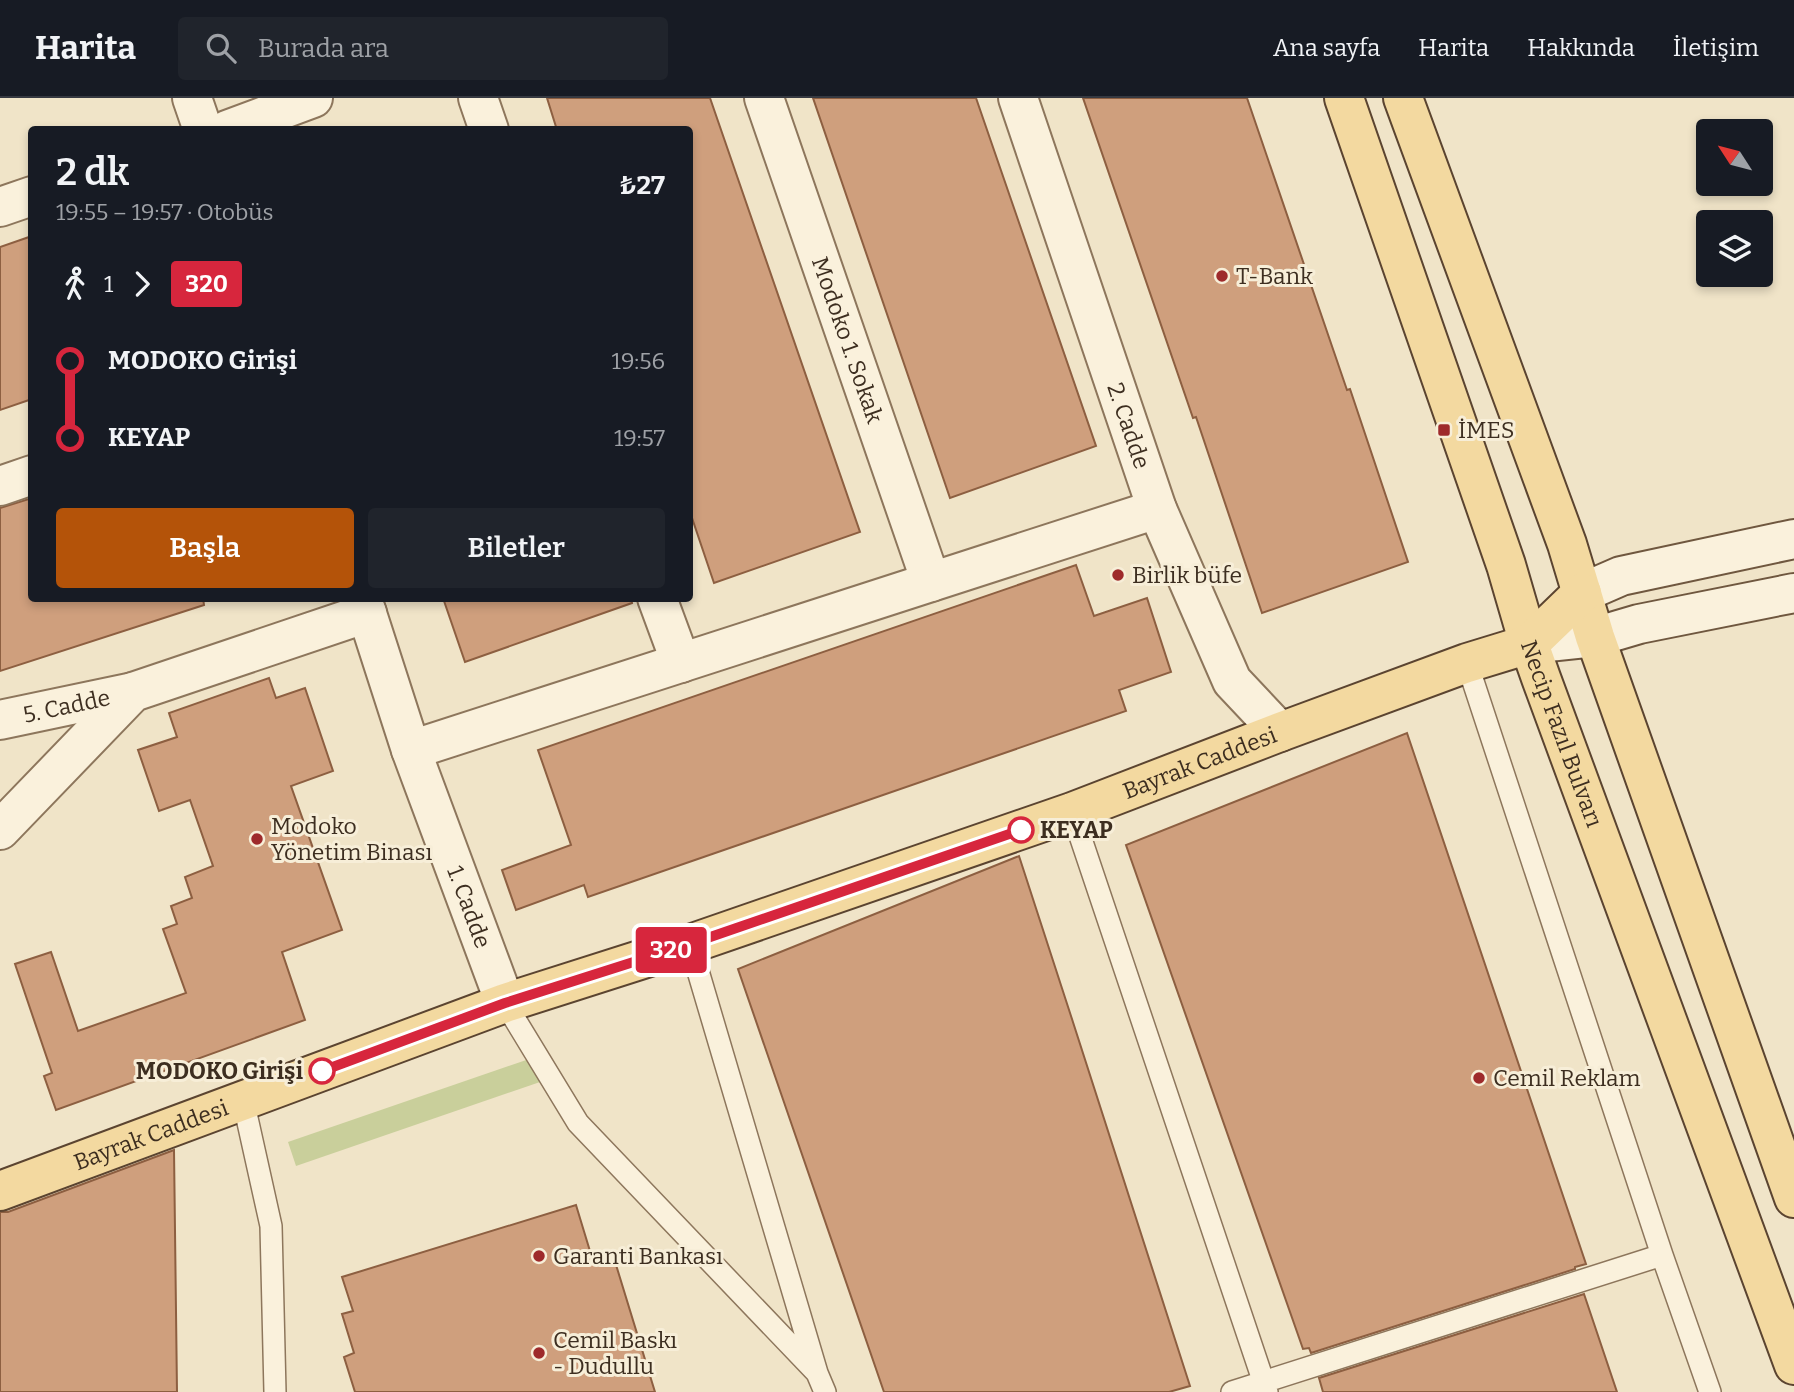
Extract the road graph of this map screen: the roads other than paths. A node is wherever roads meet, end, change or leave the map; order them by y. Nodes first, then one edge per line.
1 (192, 98) edge
2 (313, 98) edge
3 (478, 98) edge
4 (764, 98) edge
5 (1017, 98) edge
6 (1344, 98) edge
7 (1403, 98) edge
8 (202, 126) edge
9 (238, 126) edge
10 (488, 126) edge
11 (28, 197) edge
12 (0, 207) edge
13 (28, 476) edge
14 (0, 486) edge
15 (1157, 509) junction
16 (1794, 539) edge
17 (931, 582) junction
18 (1582, 593) junction
19 (1794, 593) edge
20 (658, 602) edge
21 (365, 606) edge
22 (1595, 637) junction
23 (1530, 644) junction
24 (681, 663) junction
25 (1467, 663) junction
26 (133, 692) junction
27 (0, 720) edge
28 (1280, 732) junction
29 (411, 750) junction
30 (1072, 812) junction
31 (5, 817) edge
32 (690, 944) junction
33 (505, 1003) junction
34 (243, 1100) junction
35 (0, 1191) edge
36 (1794, 1198) edge
37 (1662, 1255) junction
38 (1794, 1365) edge
39 (821, 1383) edge
40 (1265, 1387) edge
41 (275, 1392) edge
42 (1232, 1392) edge
43 (1710, 1392) edge

1 - 8 street
2 - 9 street
3 - 10 street
4 - 17 street, Modoko 1. Sokak
5 - 15 street, 2. Cadde
6 - 23 main road, Necip Fazıl Bulvarı
7 - 18 main road
11 - 12 street
13 - 14 street
15 - 17 street
15 - 28 street, 2. Cadde
16 - 18 street
17 - 24 street
18 - 22 main road
18 - 23 main road
19 - 22 street
20 - 24 street
21 - 26 street, 5. Cadde
21 - 29 street, 1. Cadde
22 - 23 street
22 - 36 main road
23 - 25 main road, Bayrak Caddesi
23 - 38 main road, Necip Fazıl Bulvarı
24 - 29 street
25 - 28 main road, Bayrak Caddesi
25 - 37 lane
26 - 27 street, 5. Cadde
26 - 31 street
28 - 30 main road, Bayrak Caddesi
29 - 33 street, 1. Cadde
30 - 32 main road, Bayrak Caddesi
30 - 40 lane
32 - 33 main road, Bayrak Caddesi
32 - 39 lane
33 - 34 main road, Bayrak Caddesi
33 - 39 lane, 1. Cadde
34 - 35 main road, Bayrak Caddesi
34 - 41 lane
37 - 40 lane
37 - 43 lane
40 - 42 lane

